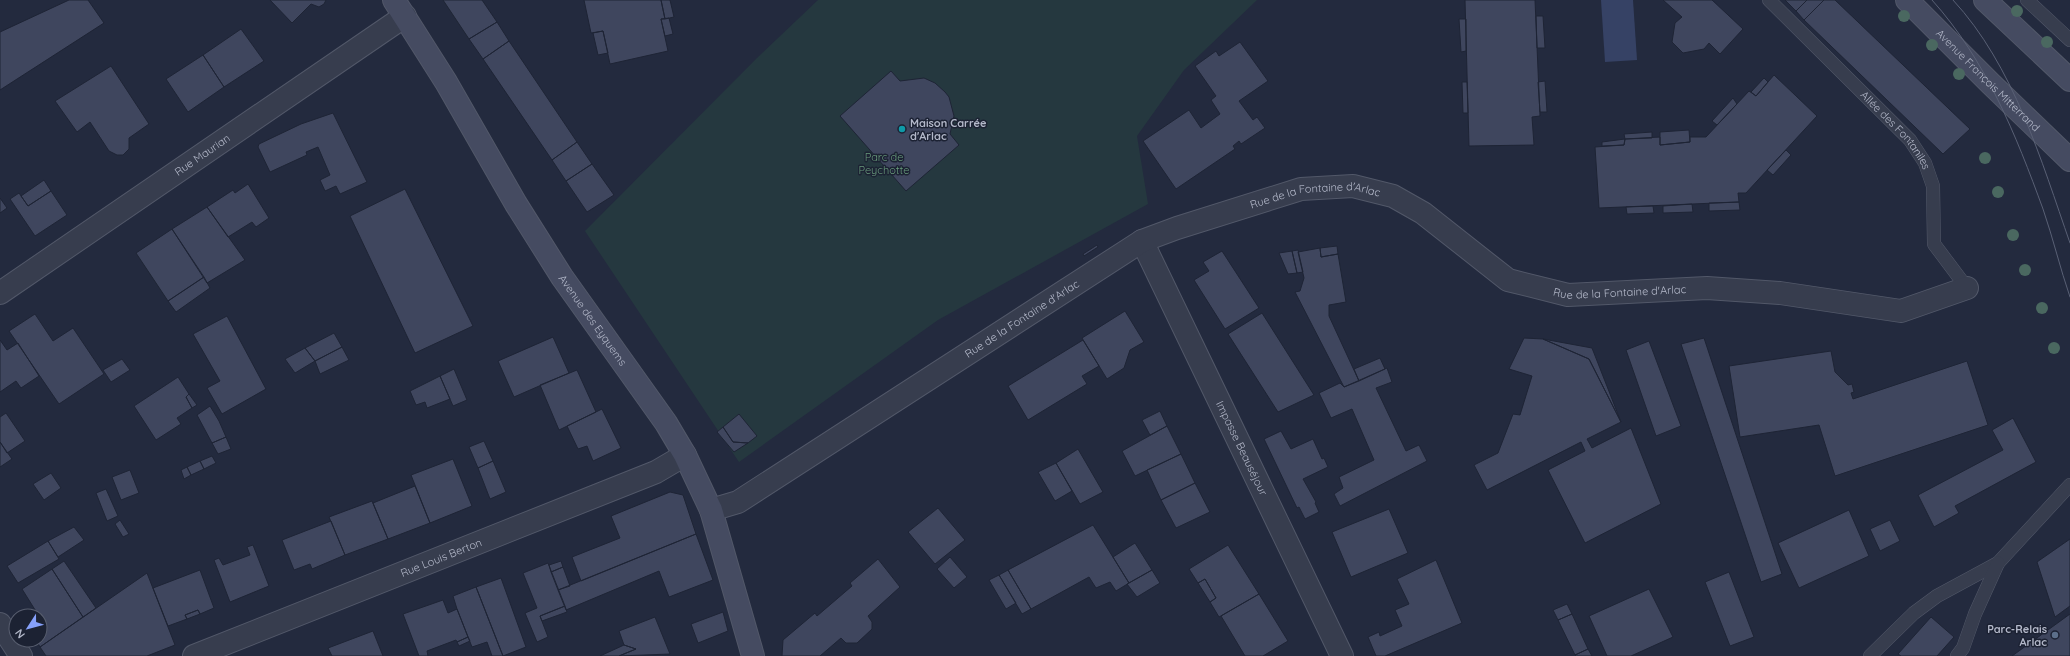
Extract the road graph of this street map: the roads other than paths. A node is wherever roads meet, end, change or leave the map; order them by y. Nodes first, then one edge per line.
1 (1769, 0) edge
2 (1907, 0) edge
3 (1985, 0) edge
4 (2028, 0) edge
5 (399, 8) edge
6 (2070, 40) edge
7 (2070, 80) edge
8 (2070, 160) edge
9 (1142, 241) junction
10 (1968, 288) joint
11 (0, 293) edge
12 (685, 455) junction
13 (2070, 485) edge
14 (711, 510) junction
15 (1998, 563) junction
16 (0, 624) edge
17 (21, 656) edge
18 (194, 656) edge
19 (753, 656) edge
20 (1342, 656) edge
21 (1870, 656) edge
22 (1957, 656) edge

1 - 10 lane, Allée des Fontaniles
2 - 8 street, Avenue François Mitterrand
3 - 7 street
4 - 6 lane
5 - 11 street, Rue Maurian
5 - 12 street, Avenue des Eyquems
9 - 10 street, Rue de la Fontaine d'Arlac
9 - 14 street, Rue de la Fontaine d'Arlac
9 - 20 street, Impasse Beauséjour
12 - 14 street, Avenue des Eyquems
12 - 18 street, Rue Louis Berton
13 - 15 lane
14 - 19 street, Avenue des Eyquems
15 - 21 lane
15 - 22 lane
16 - 17 street

